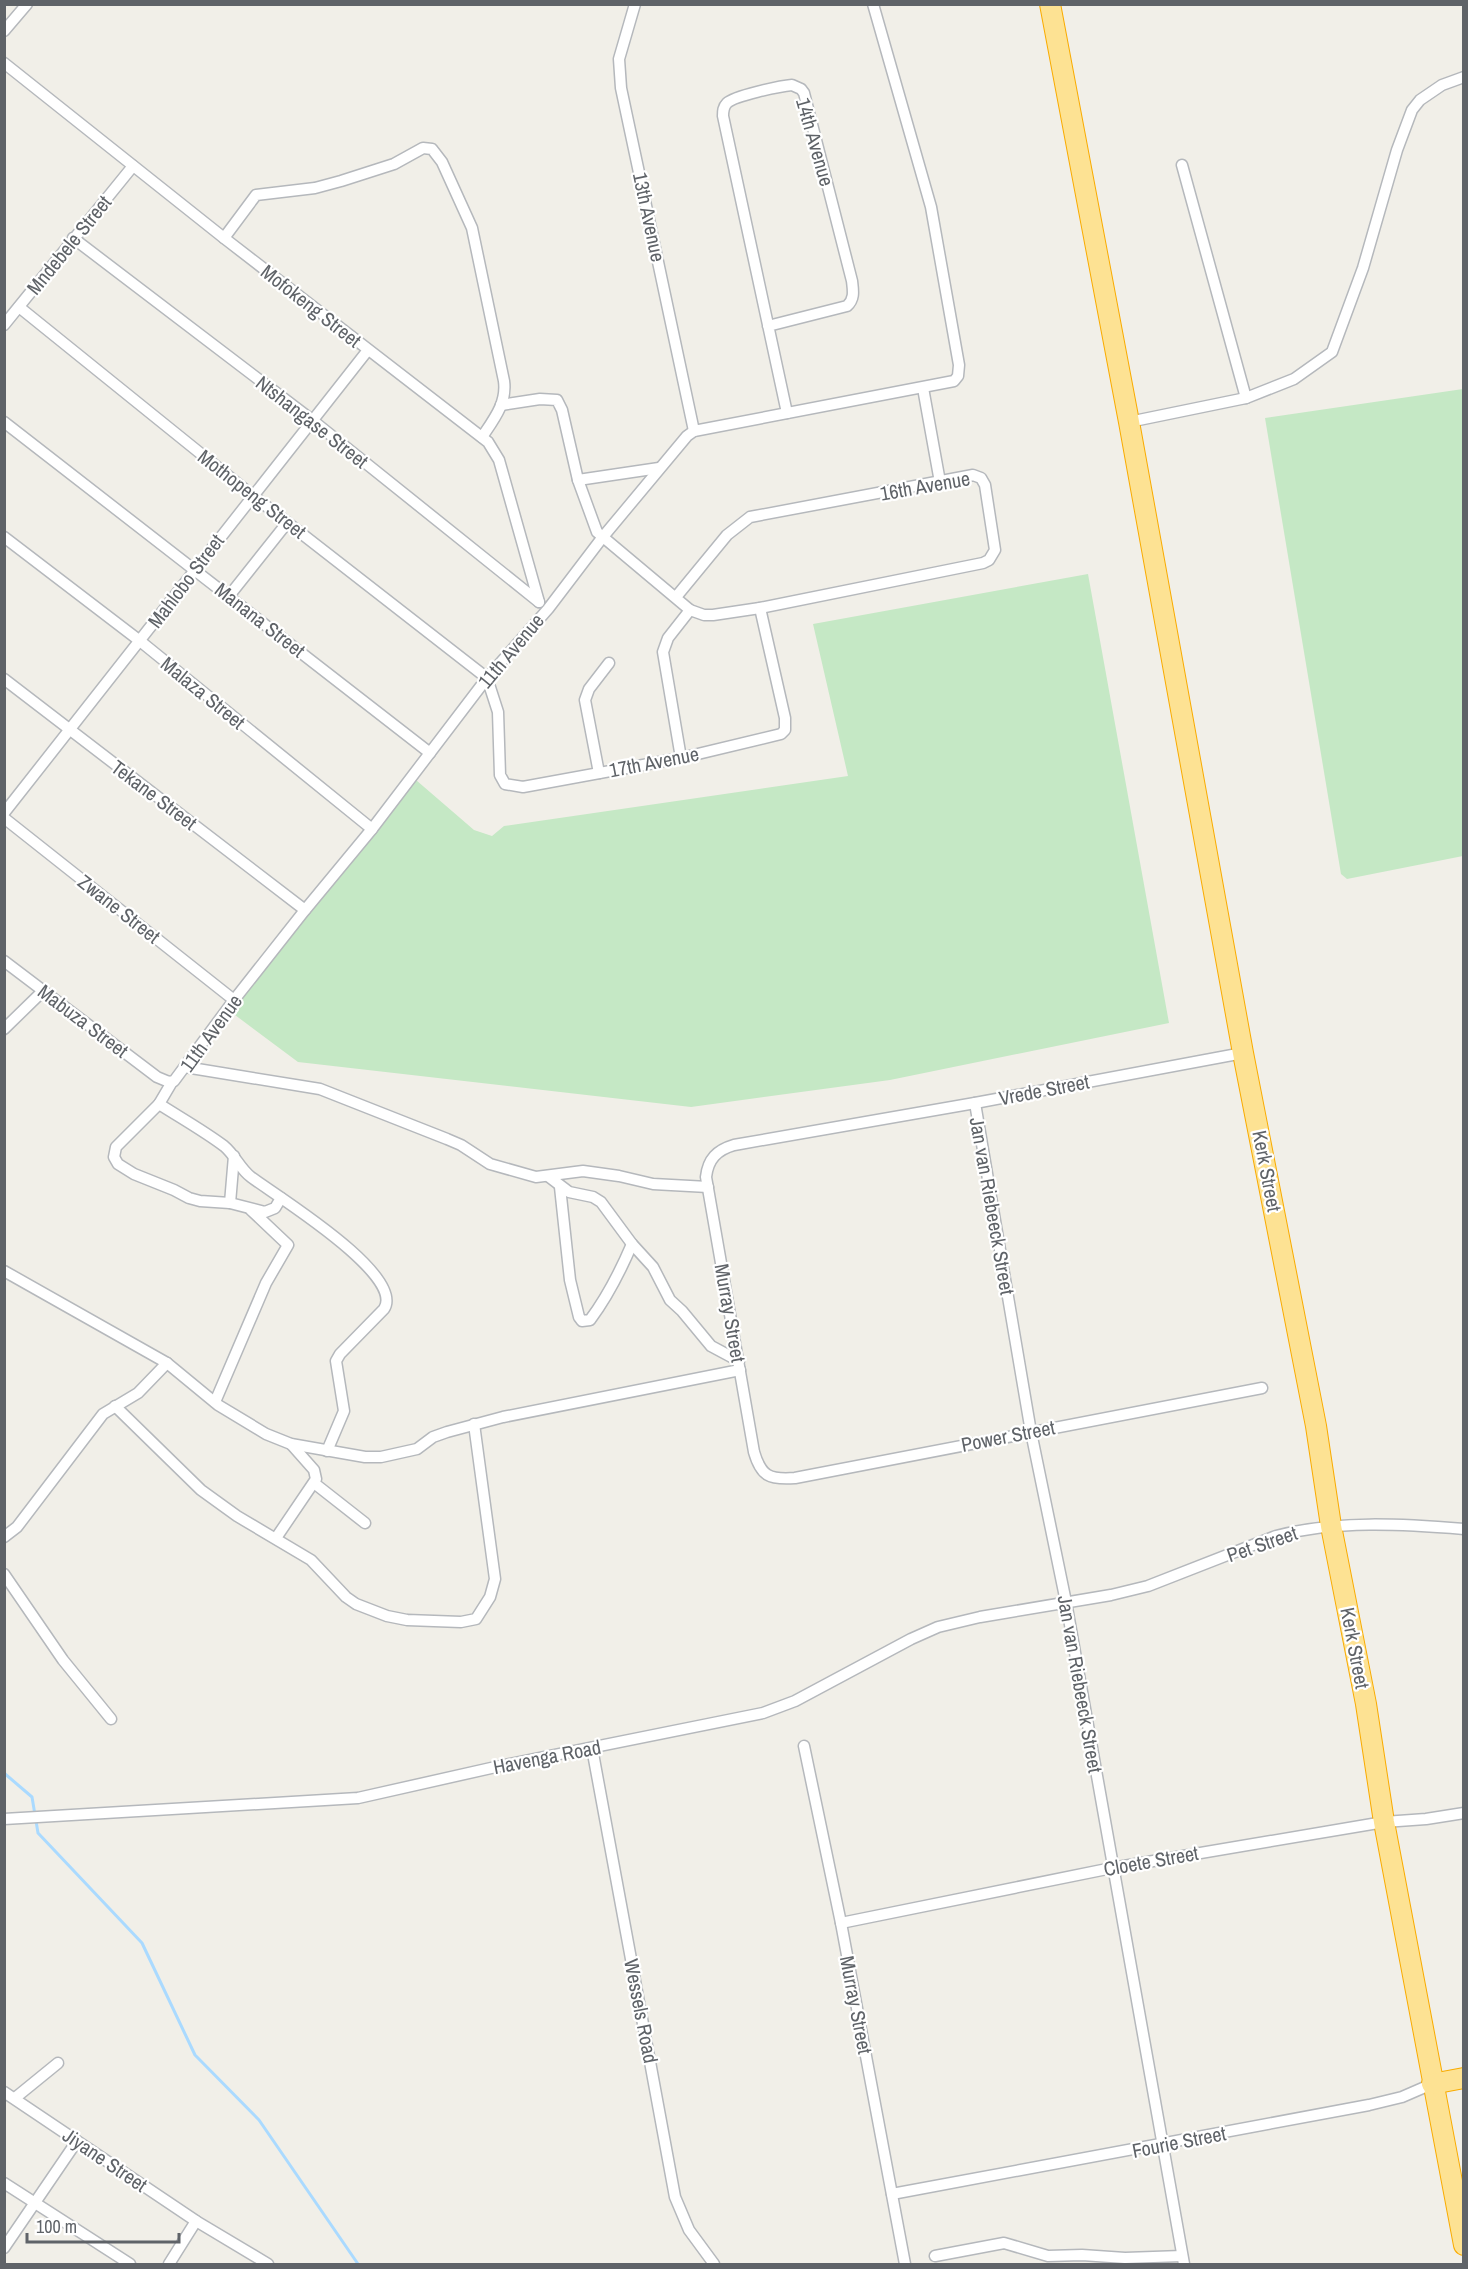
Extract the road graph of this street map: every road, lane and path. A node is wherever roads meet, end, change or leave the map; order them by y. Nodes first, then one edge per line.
1 (27, 4) edge
2 (635, 4) edge
3 (873, 4) edge
4 (1050, 4) edge
5 (4, 32) edge
6 (4, 63) edge
7 (1464, 77) edge
8 (1182, 165) dead end
9 (133, 166) junction
10 (74, 238) junction
11 (224, 238) junction
12 (19, 307) junction
13 (4, 325) edge
14 (768, 326) junction
15 (368, 350) junction
16 (923, 388) junction
17 (1246, 398) junction
18 (501, 405) junction
19 (787, 413) junction
20 (312, 420) junction
21 (4, 422) edge
22 (1129, 422) junction
23 (694, 431) junction
24 (482, 437) junction
25 (659, 468) junction
26 (578, 480) junction
27 (940, 482) junction
28 (252, 495) junction
29 (287, 522) junction
30 (4, 537) edge
31 (602, 538) junction
32 (194, 569) junction
33 (229, 596) junction
34 (676, 597) junction
35 (544, 605) junction
36 (760, 608) junction
37 (690, 610) junction
38 (140, 641) junction
39 (609, 663) dead end
40 (4, 678) edge
41 (487, 678) junction
42 (70, 731) junction
43 (430, 753) junction
44 (681, 758) junction
45 (599, 773) junction
46 (4, 813) edge
47 (4, 818) edge
48 (372, 829) junction
49 (305, 910) junction
50 (4, 961) edge
51 (43, 991) junction
52 (234, 1000) junction
53 (4, 1029) edge
54 (1243, 1053) junction
55 (185, 1067) junction
56 (167, 1081) junction
57 (975, 1103) junction
58 (159, 1104) junction
59 (234, 1156) junction
60 (710, 1162) joint
61 (548, 1176) junction
62 (560, 1186) junction
63 (708, 1187) junction
64 (281, 1198) junction
65 (230, 1203) junction
66 (250, 1209) junction
67 (632, 1244) junction
68 (4, 1271) edge
69 (167, 1363) junction
70 (739, 1366) junction
71 (1262, 1388) dead end
72 (215, 1402) junction
73 (115, 1406) junction
74 (474, 1424) junction
75 (1032, 1432) junction
76 (291, 1444) junction
77 (327, 1451) junction
78 (758, 1465) joint
79 (314, 1483) junction
80 (366, 1523) dead end
81 (1331, 1526) junction
82 (1464, 1529) edge
83 (4, 1538) edge
84 (276, 1538) junction
85 (4, 1574) edge
86 (1066, 1602) junction
87 (111, 1719) dead end
88 (804, 1746) dead end
89 (592, 1748) junction
90 (1464, 1813) edge
91 (10, 1819) edge
92 (1384, 1822) junction
93 (1112, 1868) junction
94 (841, 1923) junction
95 (58, 2062) dead end
96 (1464, 2079) edge
97 (1432, 2084) junction
98 (4, 2092) edge
99 (15, 2098) junction
100 (77, 2141) junction
101 (1161, 2145) junction
102 (4, 2183) edge
103 (892, 2194) junction
104 (34, 2202) junction
105 (196, 2221) junction
106 (1464, 2245) edge
107 (4, 2248) edge
108 (935, 2256) dead end
109 (1183, 2260) edge
110 (130, 2265) edge
111 (169, 2265) edge
112 (268, 2265) edge
113 (714, 2265) edge
114 (905, 2265) edge

1 - 5 street
2 - 23 street, 13th Avenue
3 - 16 street
4 - 22 highway, Kerk Street
6 - 9 street, Mofokeng Street
7 - 17 street
8 - 17 street
9 - 10 street, Mndebele Street
9 - 11 street, Mofokeng Street
10 - 12 street, Mndebele Street
10 - 20 street, Ntshangase Street
11 - 15 street, Mofokeng Street
11 - 18 street
12 - 13 street, Mndebele Street
12 - 28 street, Mothopeng Street
14 - 14 street, 14th Avenue
14 - 19 street, 14th Avenue
15 - 20 street, Mahlobo Street
15 - 24 street, Mofokeng Street
16 - 19 street
16 - 27 street
17 - 22 street
18 - 24 street
18 - 26 street
19 - 23 street
20 - 28 street, Mahlobo Street
20 - 35 street, Ntshangase Street
21 - 32 street, Manana Street
22 - 54 highway, Kerk Street
23 - 25 street, 11th Avenue
24 - 35 street, Mofokeng Street
25 - 26 street
25 - 31 street, 11th Avenue
26 - 31 street
27 - 34 street, 16th Avenue
27 - 36 street, 16th Avenue
28 - 29 street, Mothopeng Street
28 - 32 street, Mahlobo Street
29 - 33 street
29 - 41 street, Mothopeng Street
30 - 38 street, Malaza Street
31 - 34 street
31 - 35 street, 11th Avenue
32 - 33 street, Manana Street
32 - 38 street, Mahlobo Street
33 - 43 street, Manana Street
34 - 37 street
35 - 41 street, 11th Avenue
36 - 37 street, 16th Avenue
36 - 44 street, 17th Avenue
37 - 44 street
38 - 42 street, Mahlobo Street
38 - 48 street, Malaza Street
39 - 45 street
40 - 42 street, Tekane Street
41 - 43 street, 11th Avenue
41 - 45 street, 17th Avenue
42 - 46 street, Mahlobo Street
42 - 49 street, Tekane Street
43 - 48 street, 11th Avenue
44 - 45 street, 17th Avenue
47 - 52 street, Zwane Street
48 - 49 street, 11th Avenue
49 - 52 street, 11th Avenue
50 - 51 street, Mabuza Street
51 - 53 street
51 - 56 street, Mabuza Street
52 - 55 street, 11th Avenue
54 - 57 street, Vrede Street
54 - 81 highway, Kerk Street
55 - 56 street, 11th Avenue
55 - 61 street
56 - 58 street, 11th Avenue
57 - 60 street, Vrede Street
57 - 75 street, Jan van Riebeeck Street
58 - 59 street
58 - 65 street, 11th Avenue
59 - 64 street
59 - 65 street
60 - 63 street, Murray Street
61 - 62 street
61 - 63 street
62 - 67 street
62 - 67 street
63 - 70 street, Murray Street
64 - 66 street
64 - 77 street
65 - 66 street
66 - 72 street
67 - 70 street
68 - 69 street
69 - 72 street
69 - 73 street
70 - 74 street
70 - 78 street, Murray Street
71 - 75 street, Power Street
72 - 76 street
73 - 83 street
73 - 84 street
74 - 77 street
74 - 84 street
75 - 78 street, Power Street
75 - 86 street, Jan van Riebeeck Street
76 - 77 street
76 - 79 street
79 - 80 street
79 - 84 street
81 - 82 street, Pet Street
81 - 86 street, Pet Street
81 - 92 highway, Kerk Street
85 - 87 street
86 - 89 street, Havenga Road
86 - 93 street, Jan van Riebeeck Street
88 - 94 street, Murray Street
89 - 91 street, Havenga Road
89 - 113 street, Wessels Road
90 - 92 street, Cloete Street
92 - 93 street, Cloete Street
92 - 97 highway, Kerk Street
93 - 94 street, Cloete Street
93 - 101 street, Jan van Riebeeck Street
94 - 103 street, Murray Street
95 - 99 street
96 - 97 highway, Fourie Street
97 - 101 street, Fourie Street
97 - 106 highway, Kerk Street
98 - 99 street, Jiyane Street
99 - 100 street, Jiyane Street
100 - 104 street
100 - 105 street, Jiyane Street
101 - 103 street, Fourie Street
101 - 109 street, Jan van Riebeeck Street
102 - 104 street
103 - 114 street, Murray Street
104 - 107 street
104 - 110 street
105 - 111 street
105 - 112 street, Jiyane Street
108 - 109 street

